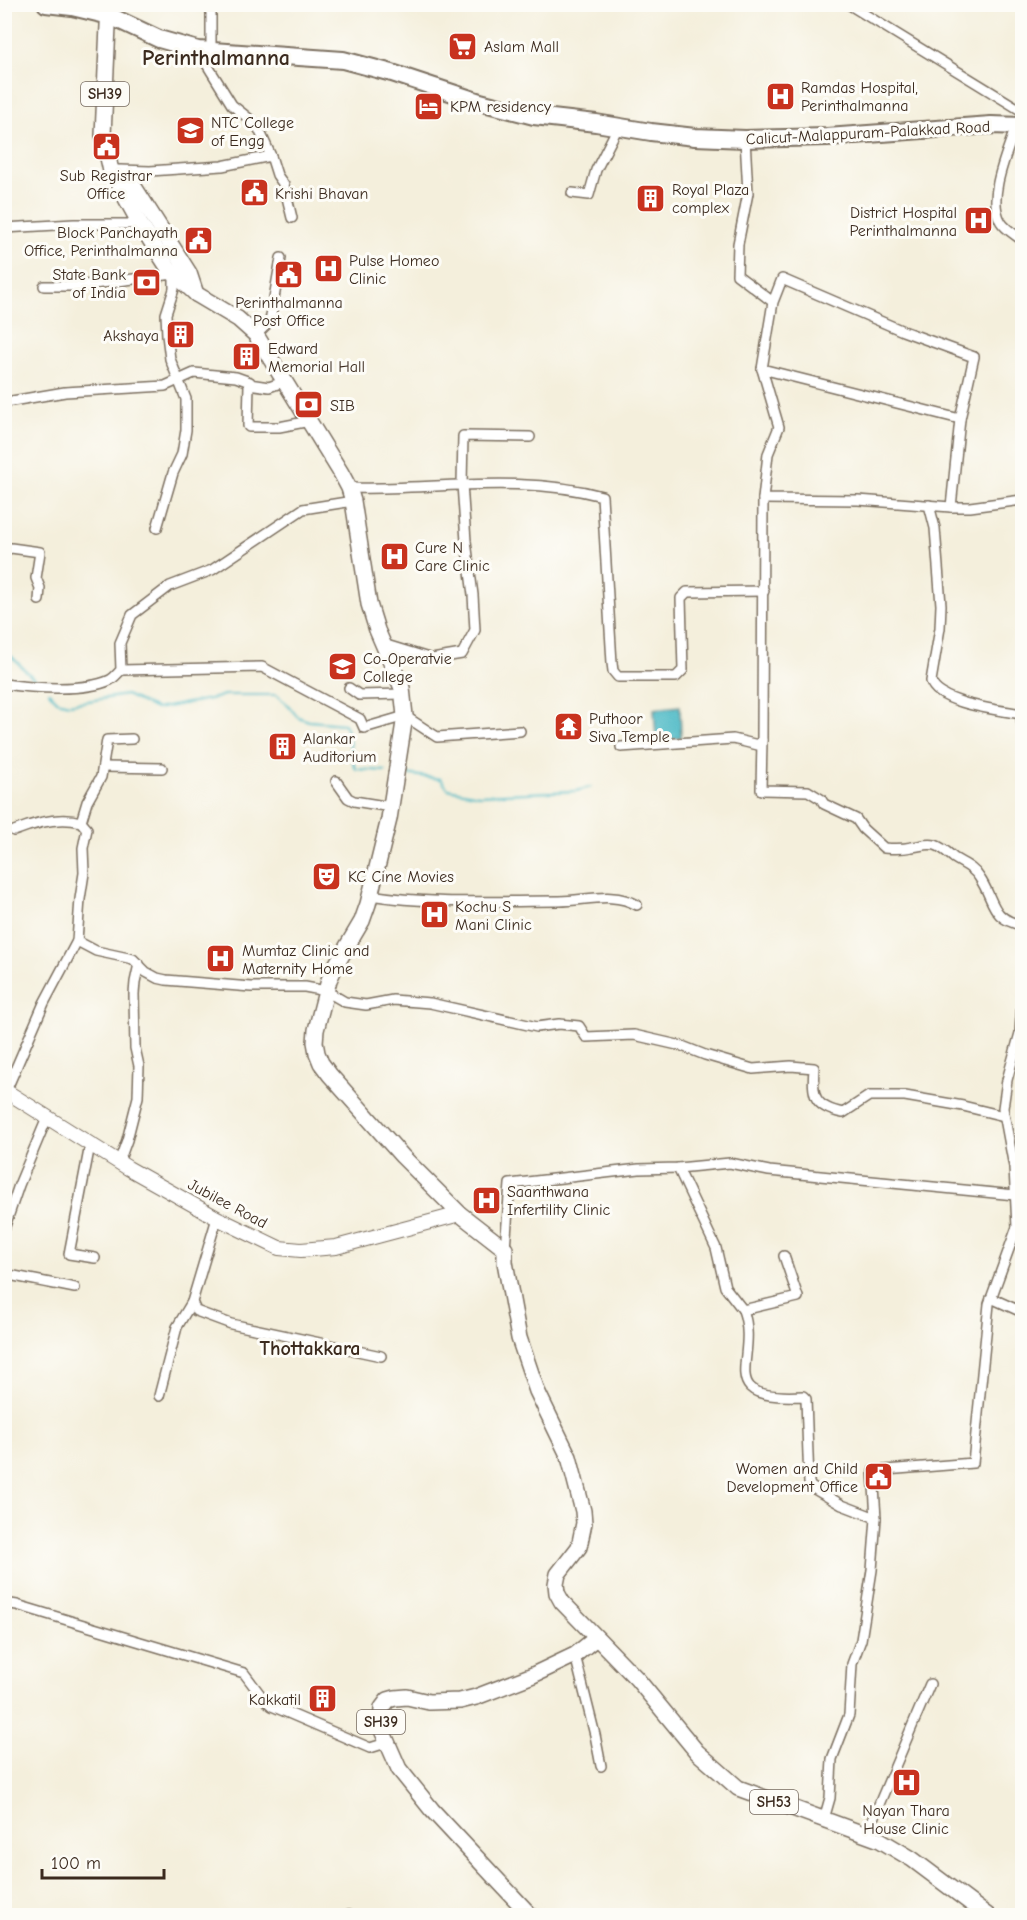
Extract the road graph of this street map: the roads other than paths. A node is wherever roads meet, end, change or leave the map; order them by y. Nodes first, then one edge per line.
1 (46, 4) edge
2 (211, 4) edge
3 (848, 4) edge
4 (110, 10) edge
5 (205, 50) junction
6 (1020, 121) edge
7 (618, 127) junction
8 (745, 139) junction
9 (270, 156) junction
10 (111, 171) junction
11 (572, 193) dead end
12 (292, 218) dead end
13 (141, 224) junction
14 (4, 228) edge
15 (1023, 240) edge
16 (281, 258) dead end
17 (174, 274) junction
18 (44, 286) dead end
19 (196, 294) junction
20 (773, 303) junction
21 (256, 335) junction
22 (762, 369) junction
23 (177, 381) junction
24 (286, 381) junction
25 (249, 384) junction
26 (4, 404) edge
27 (960, 419) junction
28 (310, 421) junction
29 (530, 437) dead end
30 (462, 484) junction
31 (351, 495) junction
32 (763, 500) junction
33 (1023, 500) edge
34 (929, 505) junction
35 (951, 507) junction
36 (157, 528) dead end
37 (4, 551) edge
38 (764, 591) junction
39 (39, 600) dead end
40 (383, 644) junction
41 (121, 670) junction
42 (4, 684) edge
43 (349, 688) dead end
44 (403, 694) junction
45 (1022, 714) edge
46 (405, 716) junction
47 (1023, 726) edge
48 (520, 731) dead end
49 (132, 739) dead end
50 (762, 740) junction
51 (621, 747) dead end
52 (103, 767) junction
53 (162, 768) dead end
54 (336, 781) dead end
55 (391, 807) junction
56 (81, 822) junction
57 (14, 831) dead end
58 (370, 895) junction
59 (637, 905) dead end
60 (1023, 925) edge
61 (77, 941) junction
62 (139, 964) junction
63 (326, 991) junction
64 (1023, 1000) edge
65 (5, 1091) edge
66 (1004, 1116) junction
67 (47, 1118) junction
68 (90, 1145) junction
69 (119, 1162) junction
70 (678, 1168) junction
71 (1015, 1195) junction
72 (7, 1211) edge
73 (459, 1214) junction
74 (217, 1218) junction
75 (4, 1228) edge
76 (505, 1249) junction
77 (784, 1256) dead end
78 (95, 1258) dead end
79 (4, 1274) edge
80 (75, 1288) dead end
81 (991, 1298) junction
82 (192, 1302) junction
83 (743, 1310) junction
84 (1023, 1312) edge
85 (381, 1356) dead end
86 (159, 1396) dead end
87 (876, 1518) junction
88 (4, 1603) edge
89 (596, 1638) junction
90 (575, 1655) junction
91 (930, 1684) dead end
92 (386, 1743) junction
93 (601, 1766) dead end
94 (824, 1819) junction
95 (866, 1835) junction
96 (531, 1916) edge
97 (988, 1916) edge

1 - 4 highway, Calicut-Malappuram-Palakkad Road
2 - 5 street
3 - 6 street
4 - 5 highway, Calicut-Malappuram-Palakkad Road
4 - 10 main road, SH39
5 - 7 highway, Calicut-Malappuram-Palakkad Road
5 - 9 street
6 - 8 highway, Calicut-Malappuram-Palakkad Road
6 - 15 street
7 - 8 highway, Calicut-Malappuram-Palakkad Road
7 - 11 street
8 - 20 street
9 - 10 street
9 - 12 street
10 - 13 main road, SH39
10 - 19 main road
13 - 14 street
13 - 17 main road, SH39
16 - 21 street
17 - 18 street
17 - 19 main road, SH39
17 - 23 street
19 - 21 main road
20 - 22 street
20 - 27 street
21 - 24 main road
22 - 27 street
22 - 32 street
23 - 25 street
23 - 26 street
23 - 36 street
24 - 25 street
24 - 28 main road
25 - 28 street
27 - 35 street
28 - 31 main road
29 - 30 street
30 - 31 street
30 - 38 street
30 - 40 street
31 - 40 main road
31 - 41 street
32 - 34 street
32 - 38 street
33 - 35 street
34 - 35 street
34 - 45 street
37 - 39 street
38 - 50 street
40 - 44 main road
41 - 42 street
41 - 46 street
43 - 44 street
44 - 46 main road
45 - 47 street
46 - 48 street
46 - 55 main road
49 - 52 street
50 - 51 street
50 - 60 street
52 - 53 street
52 - 56 street
54 - 55 street
55 - 58 main road
56 - 57 street
56 - 61 street
58 - 59 street
58 - 63 main road
61 - 62 street
61 - 65 street
62 - 63 street
62 - 69 street
63 - 66 street
63 - 73 main road
64 - 66 street
65 - 67 main road, Jubilee Road
66 - 71 street
67 - 68 main road, Jubilee Road
67 - 72 street
68 - 69 main road, Jubilee Road
68 - 78 street
69 - 74 main road, Jubilee Road
70 - 71 street
70 - 76 street
70 - 83 street
71 - 81 street
72 - 75 street
73 - 74 main road, Jubilee Road
73 - 76 main road
74 - 82 street
76 - 89 main road
77 - 83 street
79 - 80 street
81 - 84 street
81 - 87 street
82 - 85 street
82 - 86 street
83 - 87 street
87 - 94 street
88 - 92 street
89 - 90 main road, SH39
89 - 94 main road, SH53
90 - 92 main road, SH39
90 - 93 street
91 - 95 street
92 - 96 main road, SH39
94 - 95 main road, SH53
95 - 97 main road, SH53

